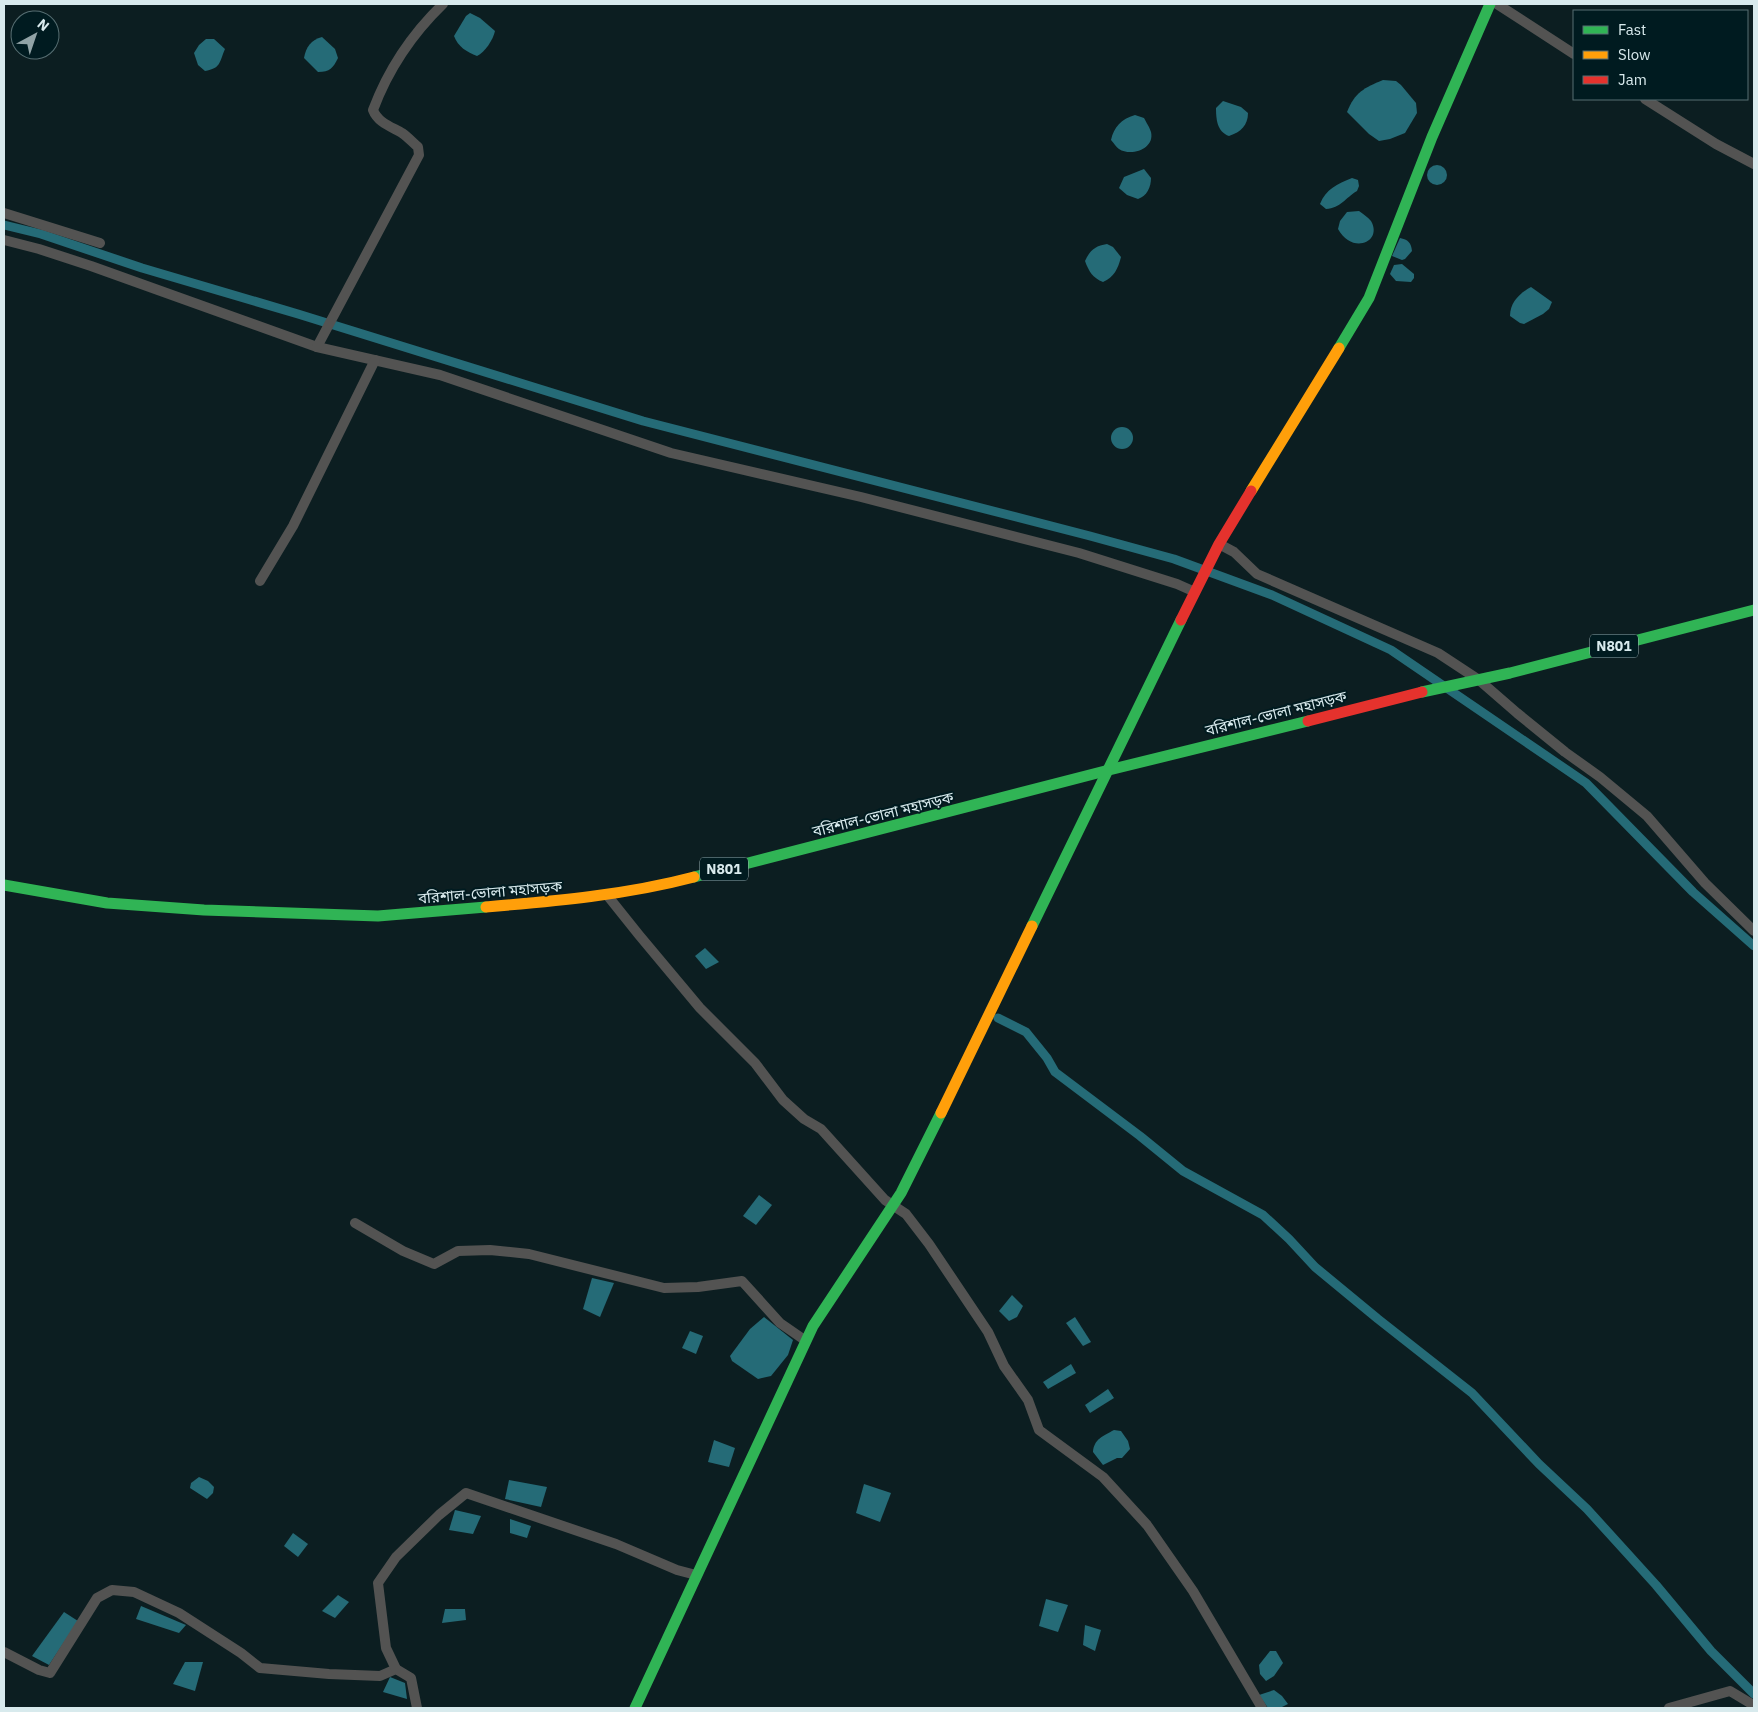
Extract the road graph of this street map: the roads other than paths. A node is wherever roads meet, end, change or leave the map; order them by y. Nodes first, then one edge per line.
1 (443, 4) edge
2 (1490, 4) edge
3 (1496, 4) edge
4 (1573, 53) edge
5 (1647, 100) edge
6 (1754, 164) edge
7 (4, 213) edge
8 (4, 240) edge
9 (100, 243) dead end
10 (317, 347) junction
11 (376, 360) junction
12 (1219, 544) junction
13 (260, 581) dead end
14 (1197, 588) junction
15 (1754, 610) edge
16 (1476, 680) junction
17 (1109, 770) junction
18 (4, 885) edge
19 (607, 895) junction
20 (1754, 931) edge
21 (893, 1205) junction
22 (355, 1223) dead end
23 (806, 1341) junction
24 (696, 1575) junction
25 (4, 1652) edge
26 (396, 1669) junction
27 (417, 1708) edge
28 (634, 1708) edge
29 (1262, 1708) edge
30 (1668, 1708) edge
31 (1753, 1708) edge

1 - 10 street
2 - 12 main road
3 - 4 street
5 - 6 street
7 - 9 street
8 - 10 street
10 - 11 street
11 - 13 street
11 - 14 street
12 - 14 main road
12 - 16 street
14 - 17 main road
15 - 16 main road, বরিশাল-ভোলা মহাসড়ক / N801
16 - 17 main road, বরিশাল-ভোলা মহাসড়ক / N801
16 - 20 street
17 - 19 main road, বরিশাল-ভোলা মহাসড়ক / N801
17 - 21 main road
18 - 19 main road, বরিশাল-ভোলা মহাসড়ক / N801
19 - 21 street
21 - 23 main road
21 - 29 street
22 - 23 street
23 - 24 main road
24 - 26 street
24 - 28 main road
25 - 26 street
26 - 27 street
30 - 31 street

